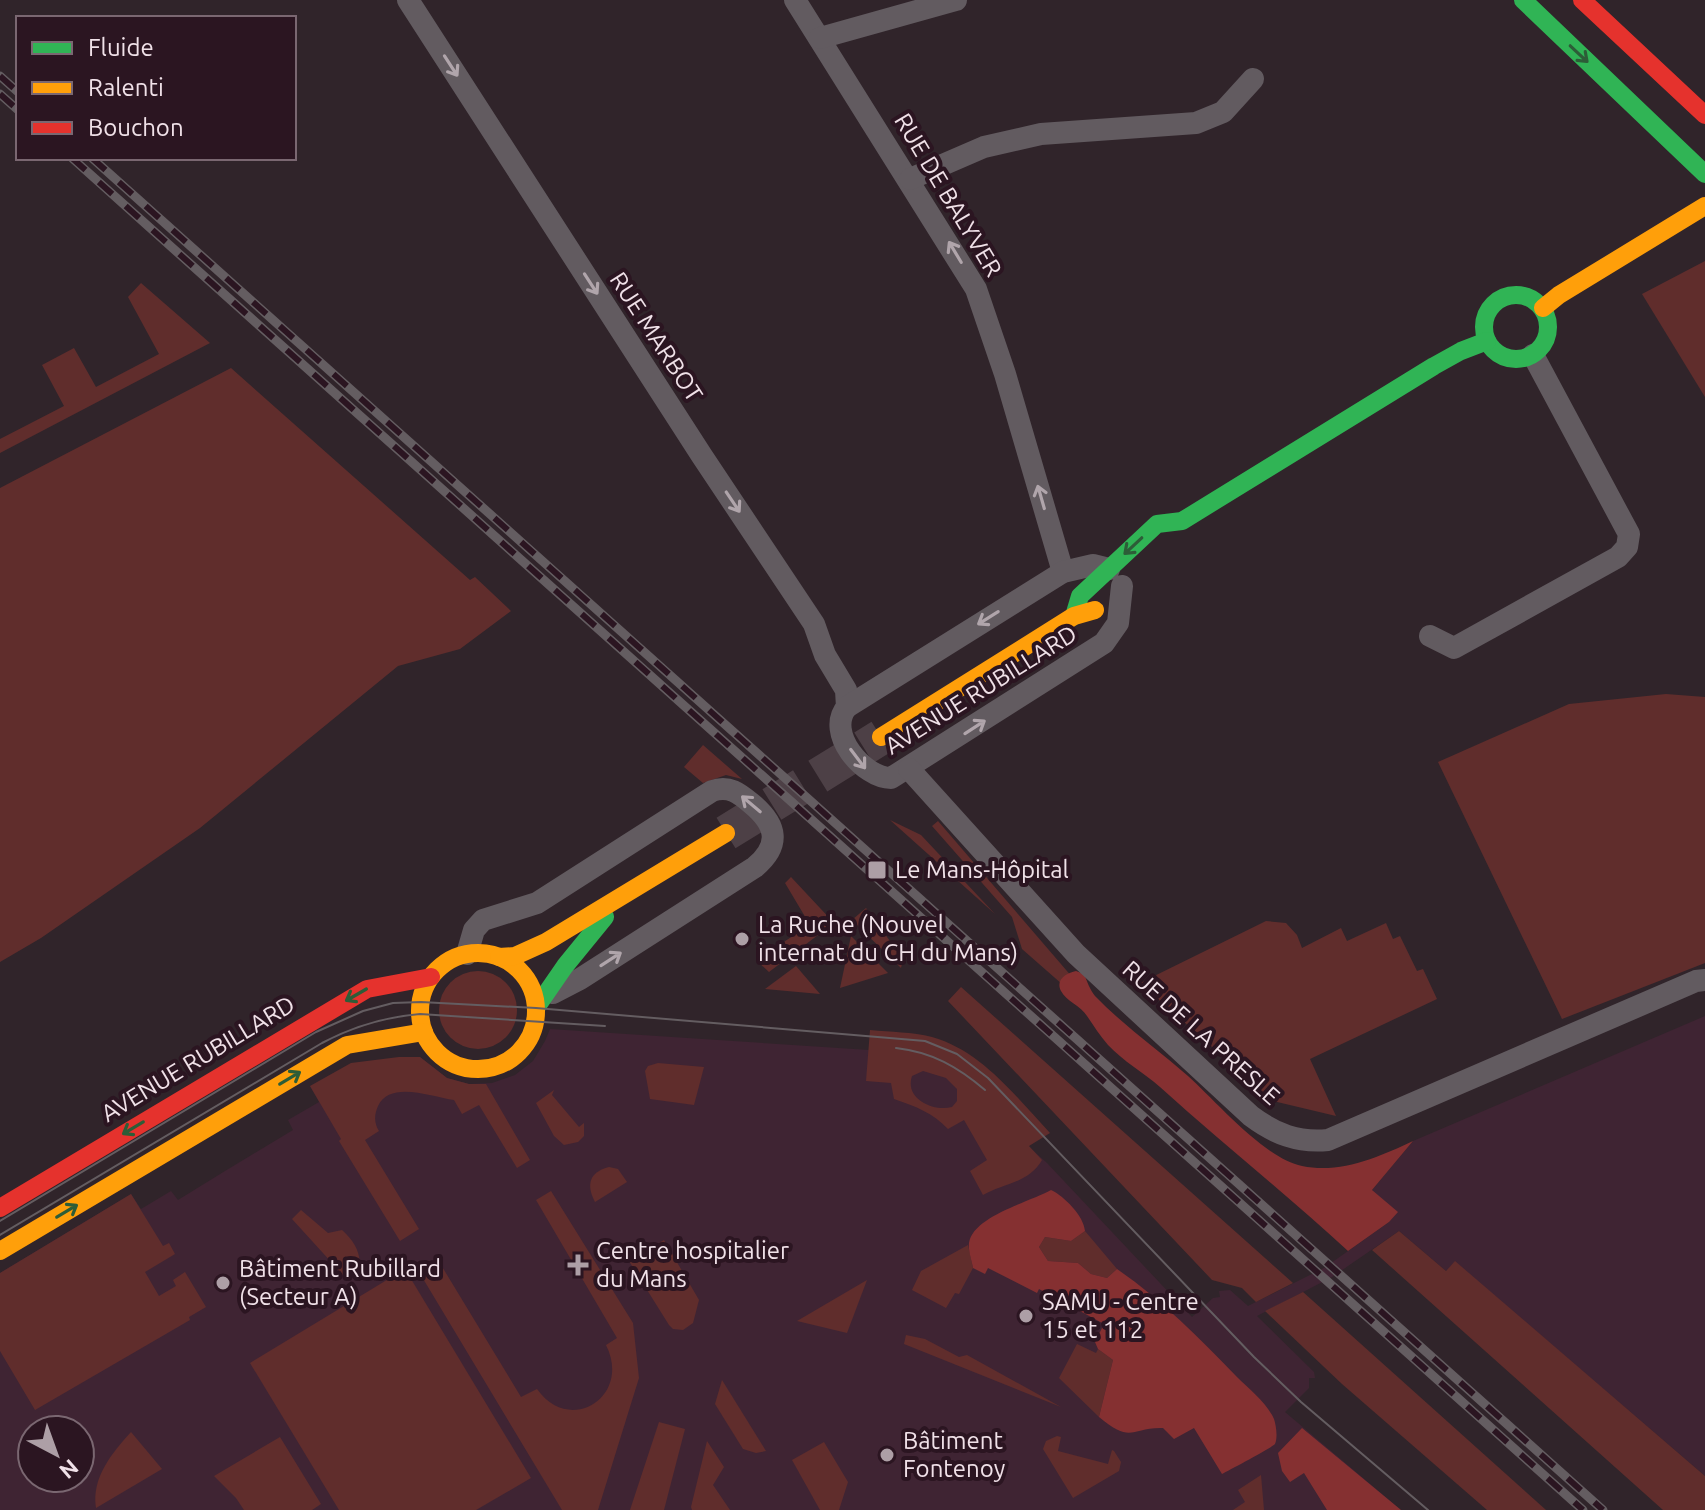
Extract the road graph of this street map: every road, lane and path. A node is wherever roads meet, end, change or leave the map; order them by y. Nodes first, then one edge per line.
1 (408, 0) edge
2 (795, 0) edge
3 (956, 0) edge
4 (1523, 0) edge
5 (1582, 0) edge
6 (820, 38) junction
7 (1253, 79) dead end
8 (1705, 115) edge
9 (1705, 174) edge
10 (910, 179) junction
11 (1705, 206) edge
12 (1543, 308) junction
13 (1487, 341) junction
14 (1533, 355) junction
15 (1063, 572) junction
16 (1121, 577) junction
17 (1430, 636) dead end
18 (847, 707) junction
19 (881, 737) tunnel mouth
20 (909, 769) junction
21 (726, 833) tunnel mouth
22 (633, 891) junction
23 (467, 954) junction
24 (499, 957) junction
25 (431, 977) junction
26 (1705, 980) edge
27 (540, 1003) junction
28 (424, 1032) junction
29 (0, 1208) edge
30 (0, 1251) edge

1 -> 18 street, RUE MARBOT
2 - 6 street, RUE DE BALYVER
3 - 6 street
4 -> 9 main road
5 - 8 main road
6 - 10 street, RUE DE BALYVER
7 - 10 street
15 -> 10 street, RUE DE BALYVER
11 - 12 main road
12 - 13 main road
12 - 14 main road
13 - 14 main road
13 -> 16 main road, AVENUE RUBILLARD
14 - 17 street
15 - 16 street
15 -> 18 street
16 - 19 main road, AVENUE RUBILLARD
20 -> 16 street, AVENUE RUBILLARD
18 -> 20 street, AVENUE RUBILLARD
20 - 26 street, RUE DE LA PRESLE
21 - 22 main road
22 - 24 main road
22 - 27 main road
23 - 24 main road
23 - 25 main road, AVENUE RUBILLARD
27 -> 23 street
24 - 27 main road
25 - 28 main road
25 -> 29 main road, AVENUE RUBILLARD
27 - 28 main road
30 -> 28 main road

